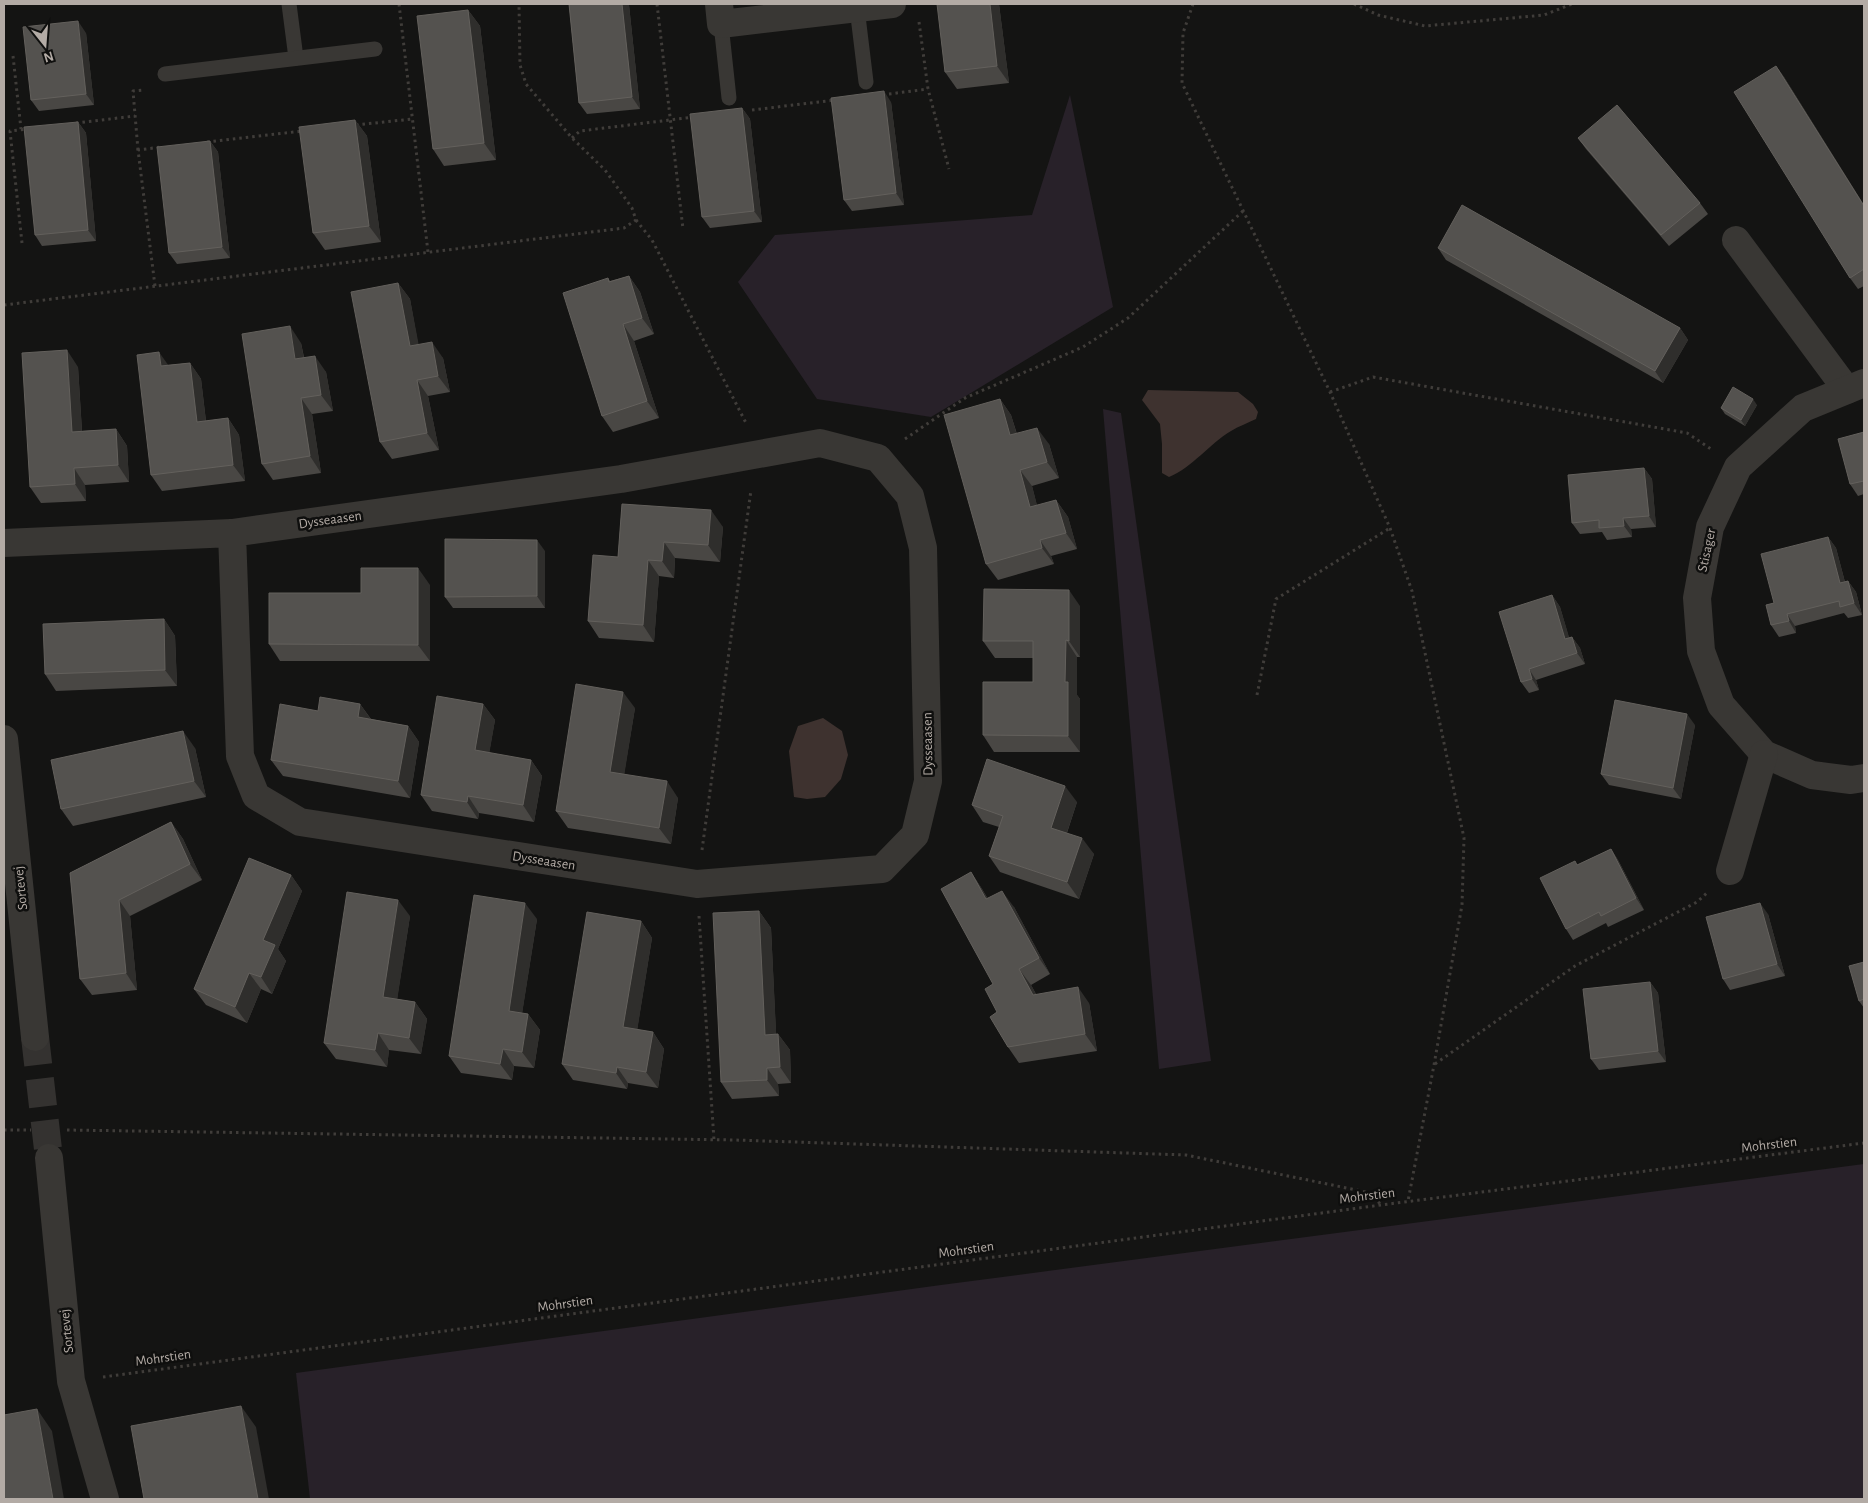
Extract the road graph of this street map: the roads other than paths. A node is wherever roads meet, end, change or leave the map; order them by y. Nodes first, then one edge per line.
1 (289, 4) edge
2 (892, 4) edge
3 (857, 8) junction
4 (720, 14) edge
5 (375, 49) dead end
6 (296, 58) junction
7 (165, 74) road end
8 (866, 82) dead end
9 (729, 98) dead end
10 (1736, 240) dead end
11 (1856, 386) edge
12 (232, 533) junction
13 (4, 543) edge
14 (4, 739) edge
15 (1764, 754) junction
16 (1864, 778) edge
17 (1730, 871) road end
18 (35, 1037) tunnel mouth
19 (49, 1158) tunnel mouth
20 (105, 1499) edge

1 - 6 lane
2 - 3 street
3 - 4 street
3 - 8 lane
4 - 9 lane
5 - 6 lane
6 - 7 lane
10 - 11 street, Stisager
11 - 15 street, Stisager
12 - 12 street, Dysseaasen
12 - 13 street, Dysseaasen
14 - 18 street, Sortevej
15 - 16 street, Stisager
15 - 17 street
19 - 20 street, Sortevej

